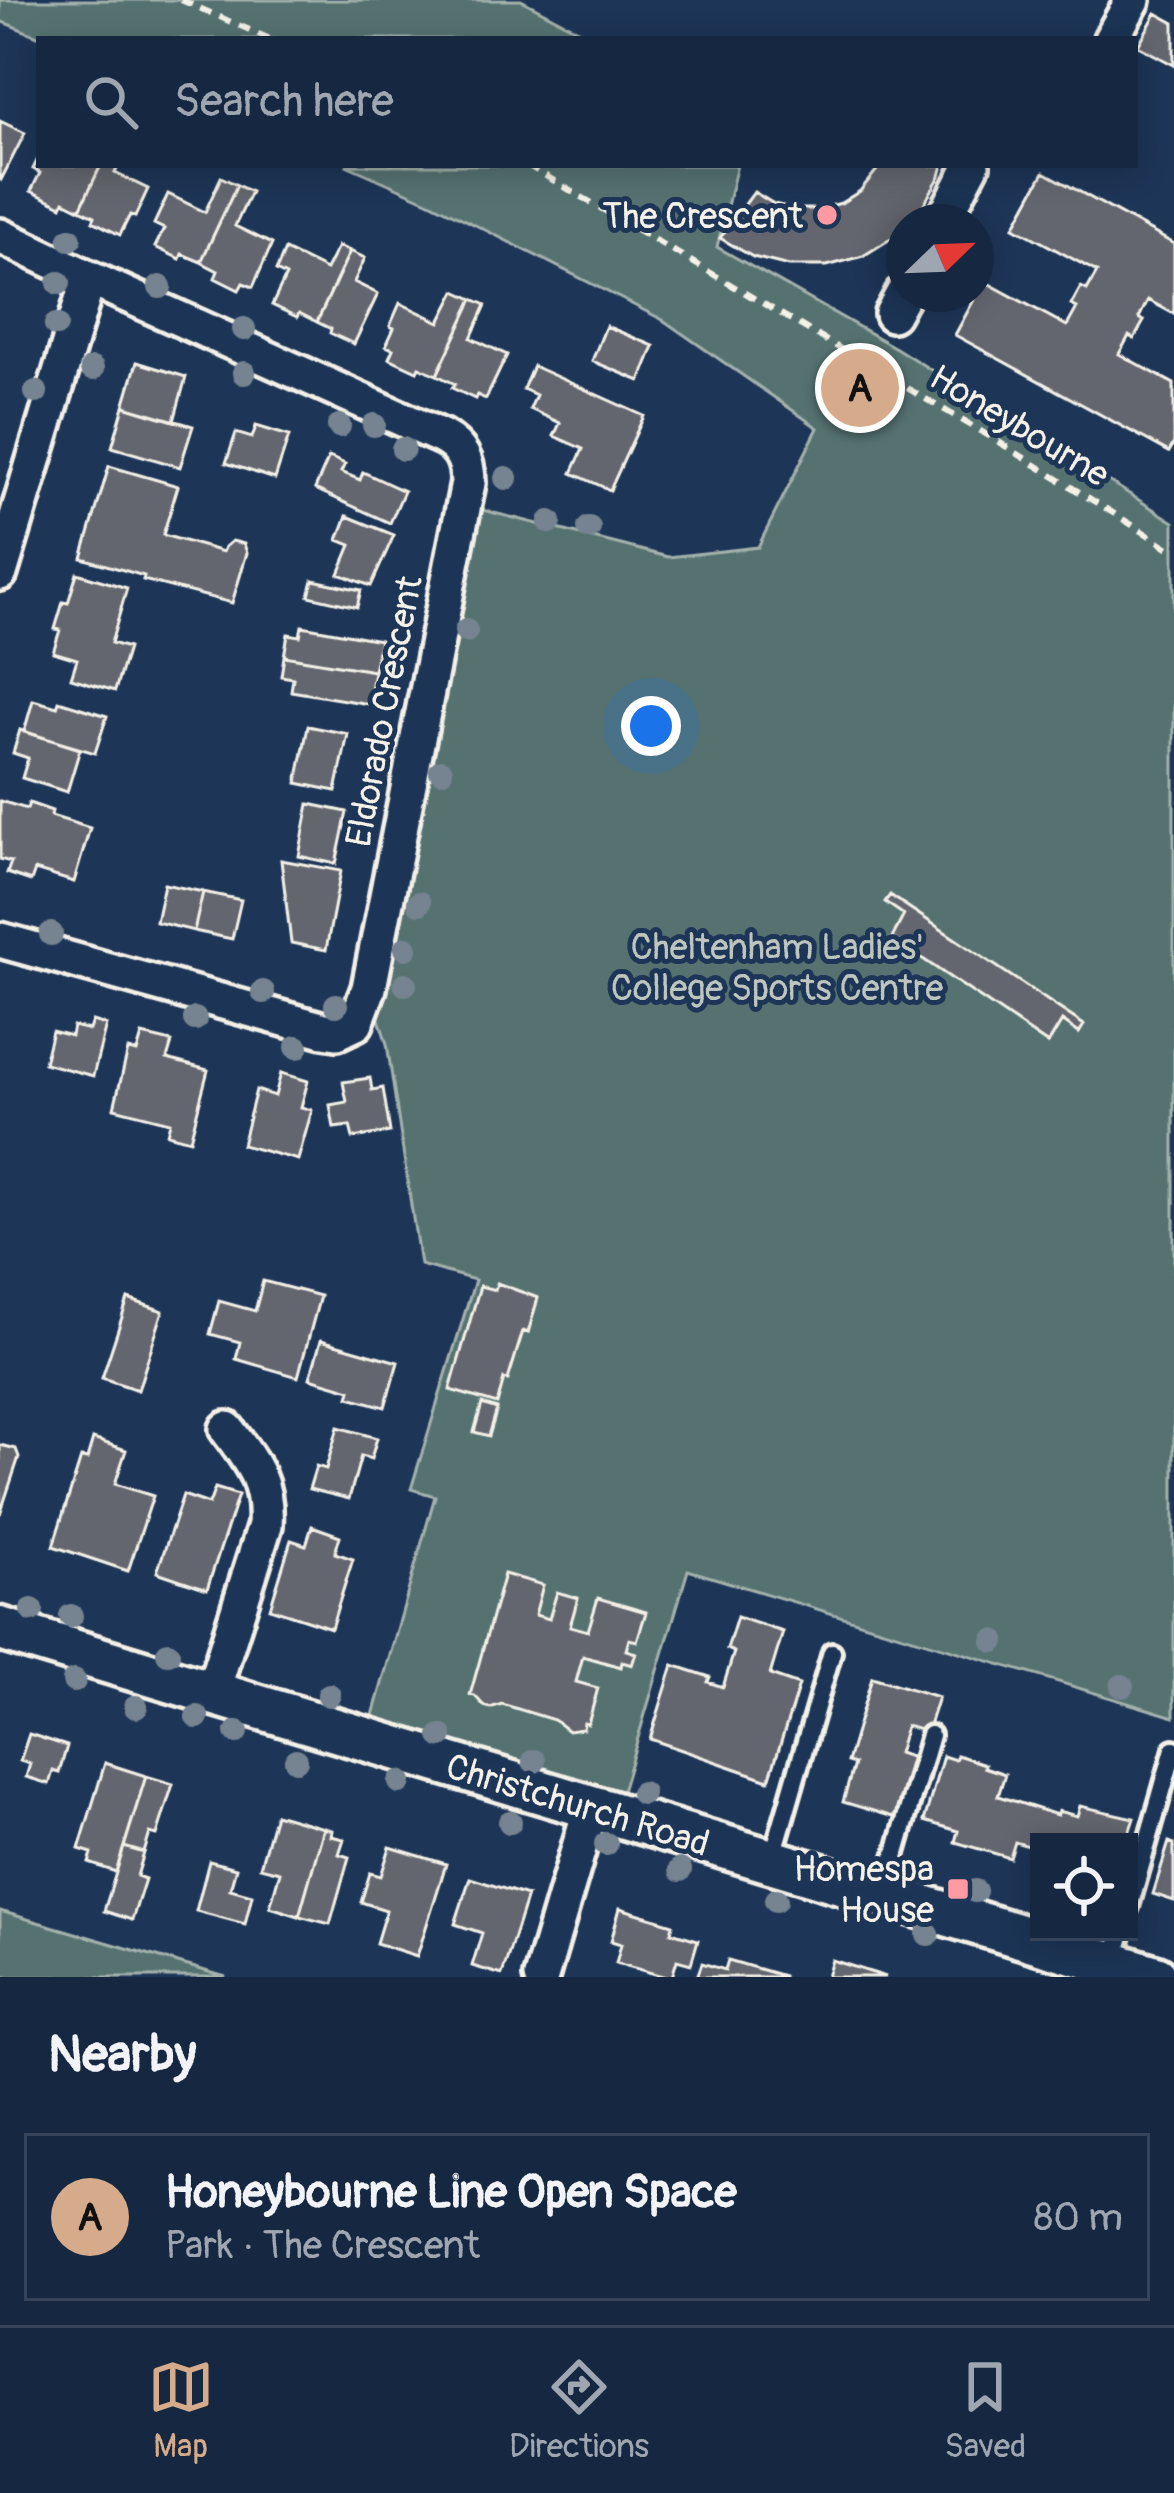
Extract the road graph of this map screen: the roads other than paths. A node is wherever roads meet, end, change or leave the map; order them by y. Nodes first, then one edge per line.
1 (1132, 0) edge
2 (1113, 36) edge
3 (970, 168) edge
4 (951, 204) edge
5 (0, 236) edge
6 (89, 278) junction
7 (8, 516) edge
8 (0, 573) edge
9 (0, 940) edge
10 (226, 1429) dead end
11 (0, 1628) edge
12 (832, 1652) dead end
13 (212, 1694) junction
14 (930, 1735) dead end
15 (1174, 1749) edge
16 (591, 1808) junction
17 (771, 1862) junction
18 (1138, 1875) edge
19 (884, 1896) junction
20 (1117, 1948) edge
21 (541, 1977) edge
22 (1156, 1977) edge

1 - 2 street
3 - 4 street
5 - 6 street
6 - 7 street
6 - 9 street, Eldorado Crescent
7 - 8 street
10 - 13 street
11 - 13 street, Christchurch Road
12 - 17 lane
13 - 16 street, Christchurch Road
14 - 19 lane
15 - 18 lane
16 - 17 street, Christchurch Road
16 - 21 street
17 - 19 street, Christchurch Road
19 - 20 street, Christchurch Road
20 - 22 street, Christchurch Road

